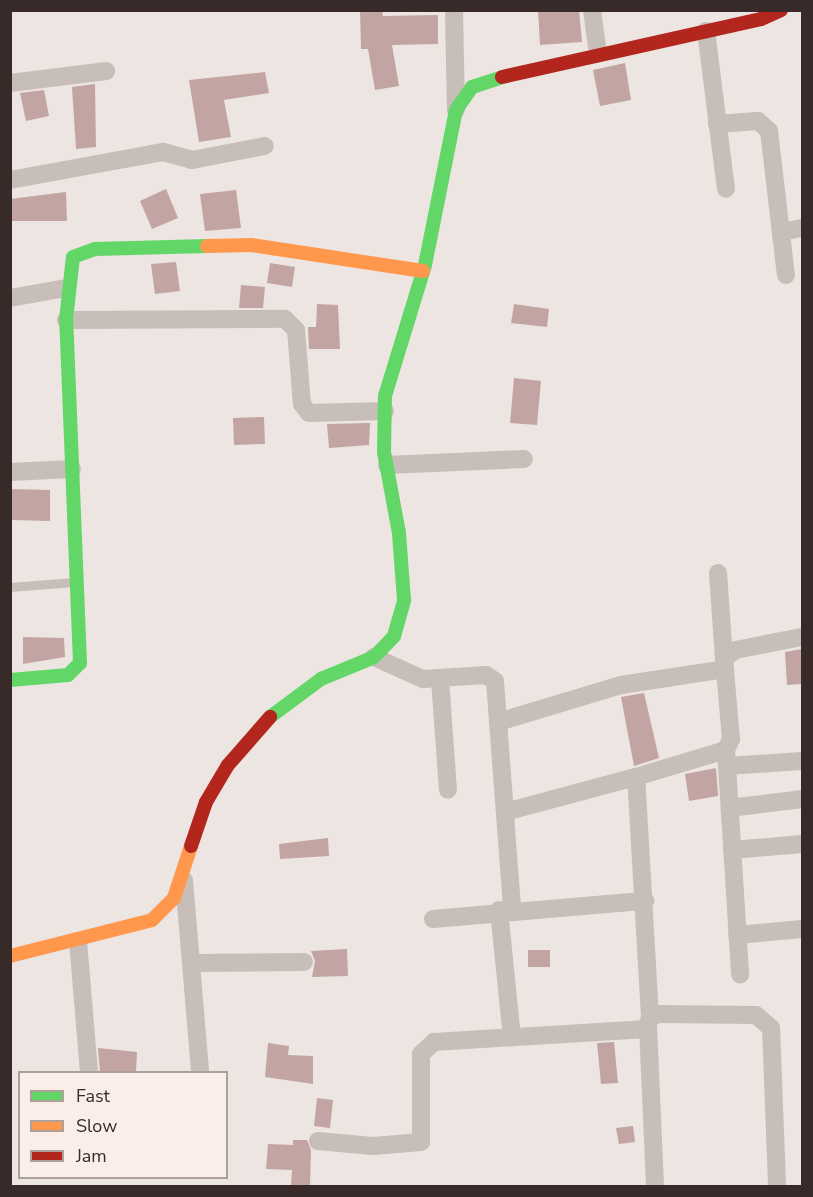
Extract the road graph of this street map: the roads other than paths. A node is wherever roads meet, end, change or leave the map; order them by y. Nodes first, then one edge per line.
1 (454, 10) edge
2 (592, 10) edge
3 (781, 10) edge
4 (706, 31) junction
5 (598, 54) junction
6 (106, 71) dead end
7 (10, 83) edge
8 (456, 110) junction
9 (717, 124) junction
10 (265, 146) dead end
11 (10, 180) edge
12 (726, 189) dead end
13 (802, 228) edge
14 (781, 231) junction
15 (423, 271) junction
16 (786, 275) dead end
17 (66, 288) junction
18 (10, 298) edge
19 (66, 320) junction
20 (385, 411) junction
21 (524, 459) dead end
22 (387, 465) junction
23 (72, 469) junction
24 (10, 472) edge
25 (718, 573) dead end
26 (76, 582) junction
27 (10, 587) edge
28 (802, 637) edge
29 (374, 657) junction
30 (725, 664) junction
31 (440, 679) junction
32 (10, 680) edge
33 (498, 722) junction
34 (727, 758) junction
35 (802, 761) edge
36 (636, 777) junction
37 (448, 790) dead end
38 (802, 799) edge
39 (730, 808) junction
40 (505, 812) junction
41 (802, 844) edge
42 (732, 850) junction
43 (183, 872) junction
44 (645, 901) junction
45 (506, 910) junction
46 (433, 918) dead end
47 (802, 929) edge
48 (737, 935) junction
49 (78, 941) junction
50 (10, 956) edge
51 (304, 962) dead end
52 (191, 963) junction
53 (740, 975) dead end
54 (649, 1023) junction
55 (512, 1037) junction
56 (89, 1071) edge
57 (200, 1071) edge
58 (318, 1141) dead end
59 (655, 1186) edge
60 (777, 1186) edge

1 - 8 street
2 - 5 street
3 - 4 street
4 - 5 street
4 - 9 street
5 - 8 street
6 - 7 street
8 - 15 street
9 - 12 street
9 - 14 street
10 - 11 street
13 - 14 street
14 - 16 street
15 - 17 street
15 - 20 street
17 - 18 street
17 - 19 street
19 - 20 street
19 - 23 street
20 - 22 street
21 - 22 street
22 - 29 street
23 - 24 street
23 - 26 street
25 - 30 street
26 - 27 lane
26 - 32 street
28 - 30 street
29 - 31 street
29 - 43 street
30 - 33 street
30 - 34 street
31 - 33 street
31 - 37 street
33 - 40 street
34 - 35 street
34 - 36 street
34 - 39 street
36 - 40 street
36 - 44 street
38 - 39 street
39 - 42 street
40 - 45 street
41 - 42 street
42 - 48 street
43 - 49 street
43 - 52 street
44 - 45 street
44 - 54 street
45 - 46 street
45 - 55 street
47 - 48 street
48 - 53 street
49 - 50 street
49 - 56 street
51 - 52 street
52 - 57 street
54 - 55 street
54 - 59 street
54 - 60 street
55 - 58 street

